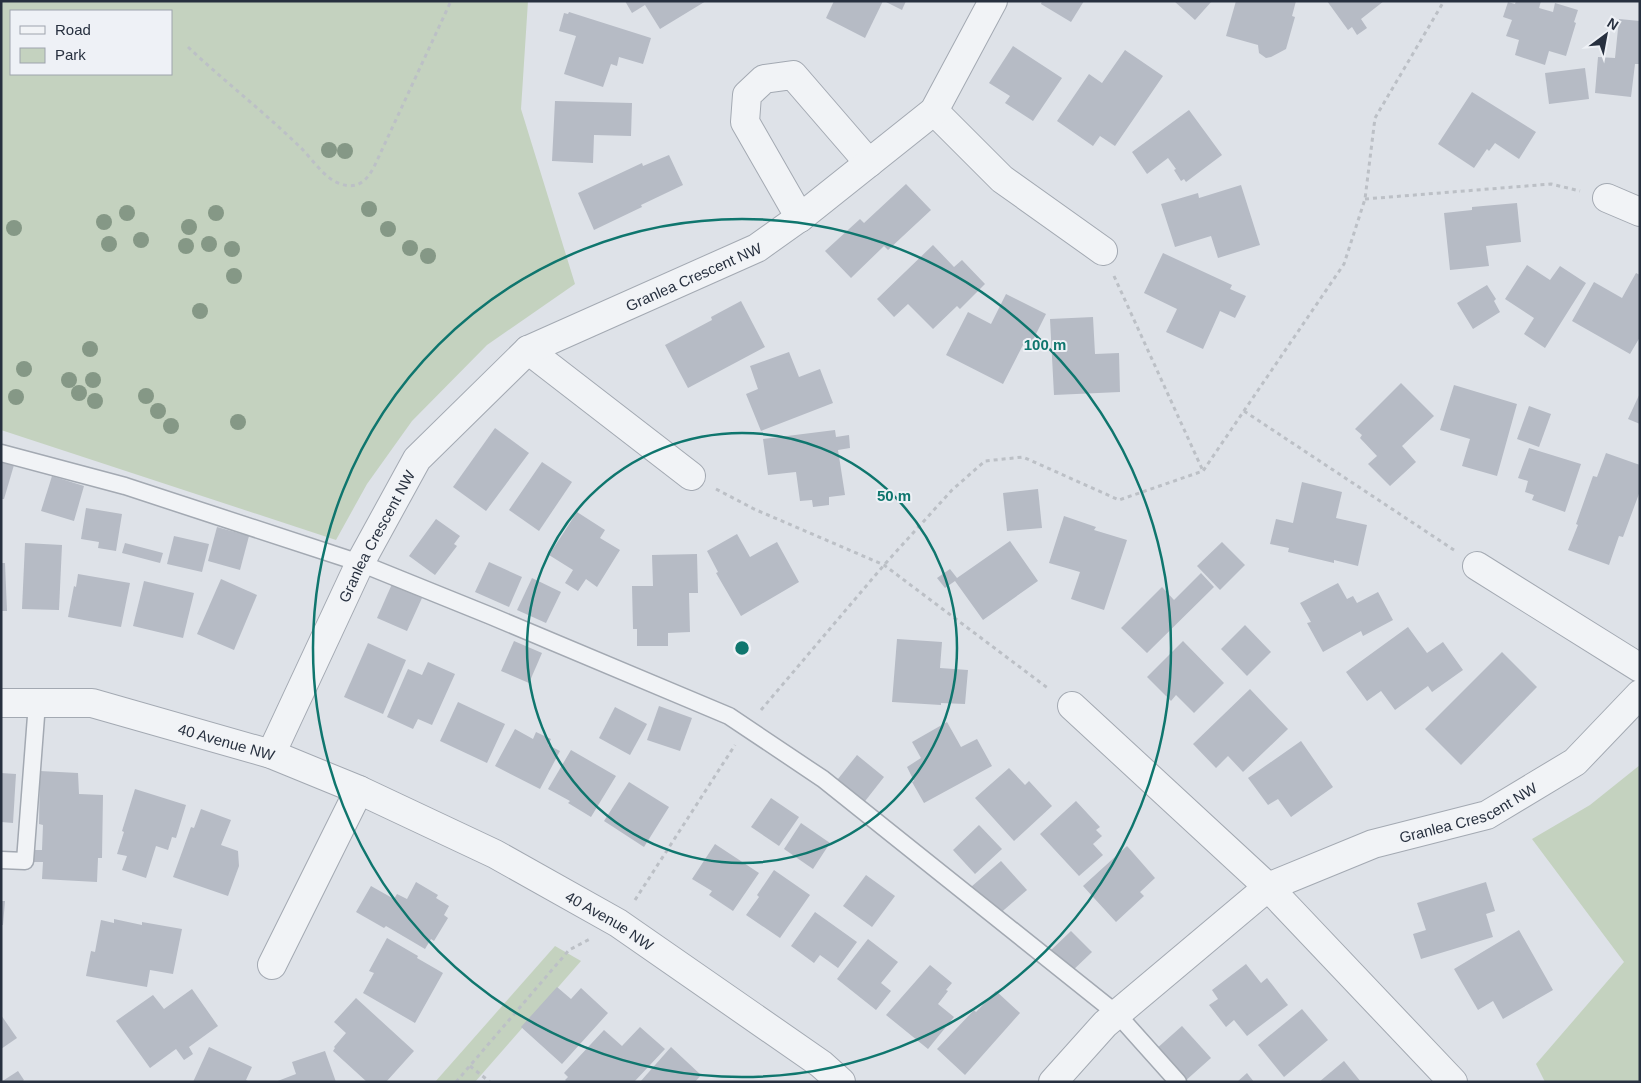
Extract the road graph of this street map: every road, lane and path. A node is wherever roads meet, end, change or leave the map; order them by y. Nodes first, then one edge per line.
1 (451, 1) edge
2 (993, 1) edge
3 (1444, 1) edge
4 (188, 47) dead end
5 (934, 111) junction
6 (869, 163) junction
7 (1365, 198) junction
8 (1607, 198) joint
9 (1640, 212) edge
10 (800, 218) junction
11 (1103, 251) joint
12 (528, 350) junction
13 (1244, 411) junction
14 (1, 453) edge
15 (1203, 472) junction
16 (691, 476) joint
17 (360, 563) junction
18 (884, 565) junction
19 (1477, 566) joint
20 (1640, 668) edge
21 (1640, 694) edge
22 (1, 703) edge
23 (37, 703) junction
24 (1072, 706) joint
25 (746, 727) junction
26 (270, 754) junction
27 (359, 790) junction
28 (1, 860) edge
29 (1268, 887) junction
30 (618, 923) junction
31 (272, 965) dead end
32 (1117, 1014) junction
33 (470, 1066) junction
34 (456, 1082) edge
35 (490, 1082) edge
36 (841, 1082) edge
37 (1053, 1082) edge
38 (1178, 1082) edge
39 (1453, 1082) edge

1 - 4 path
2 - 5 street, Granlea Crescent NW
3 - 7 path
5 - 6 street, Granlea Crescent NW
5 - 11 street
6 - 10 street, Granlea Crescent NW
6 - 10 street
7 - 8 path
7 - 13 path
8 - 9 street
10 - 12 street, Granlea Crescent NW
11 - 15 path
12 - 16 street
12 - 17 street, Granlea Crescent NW
13 - 15 path
13 - 19 path
14 - 17 lane
15 - 18 path
16 - 18 path
17 - 25 lane
17 - 26 street, Granlea Crescent NW
18 - 24 path
18 - 25 path
19 - 20 street
21 - 29 street, Granlea Crescent NW
22 - 23 street, 40 Avenue NW
23 - 26 street, 40 Avenue NW
23 - 28 lane
24 - 29 street
25 - 30 path
25 - 32 lane
26 - 27 street, 40 Avenue NW
27 - 30 street, 40 Avenue NW
27 - 31 street
29 - 32 street, Granlea Crescent NW
29 - 39 street
30 - 33 path
30 - 36 street, 40 Avenue NW
32 - 37 street, Granlea Crescent NW
32 - 38 lane
33 - 34 path
33 - 35 path

